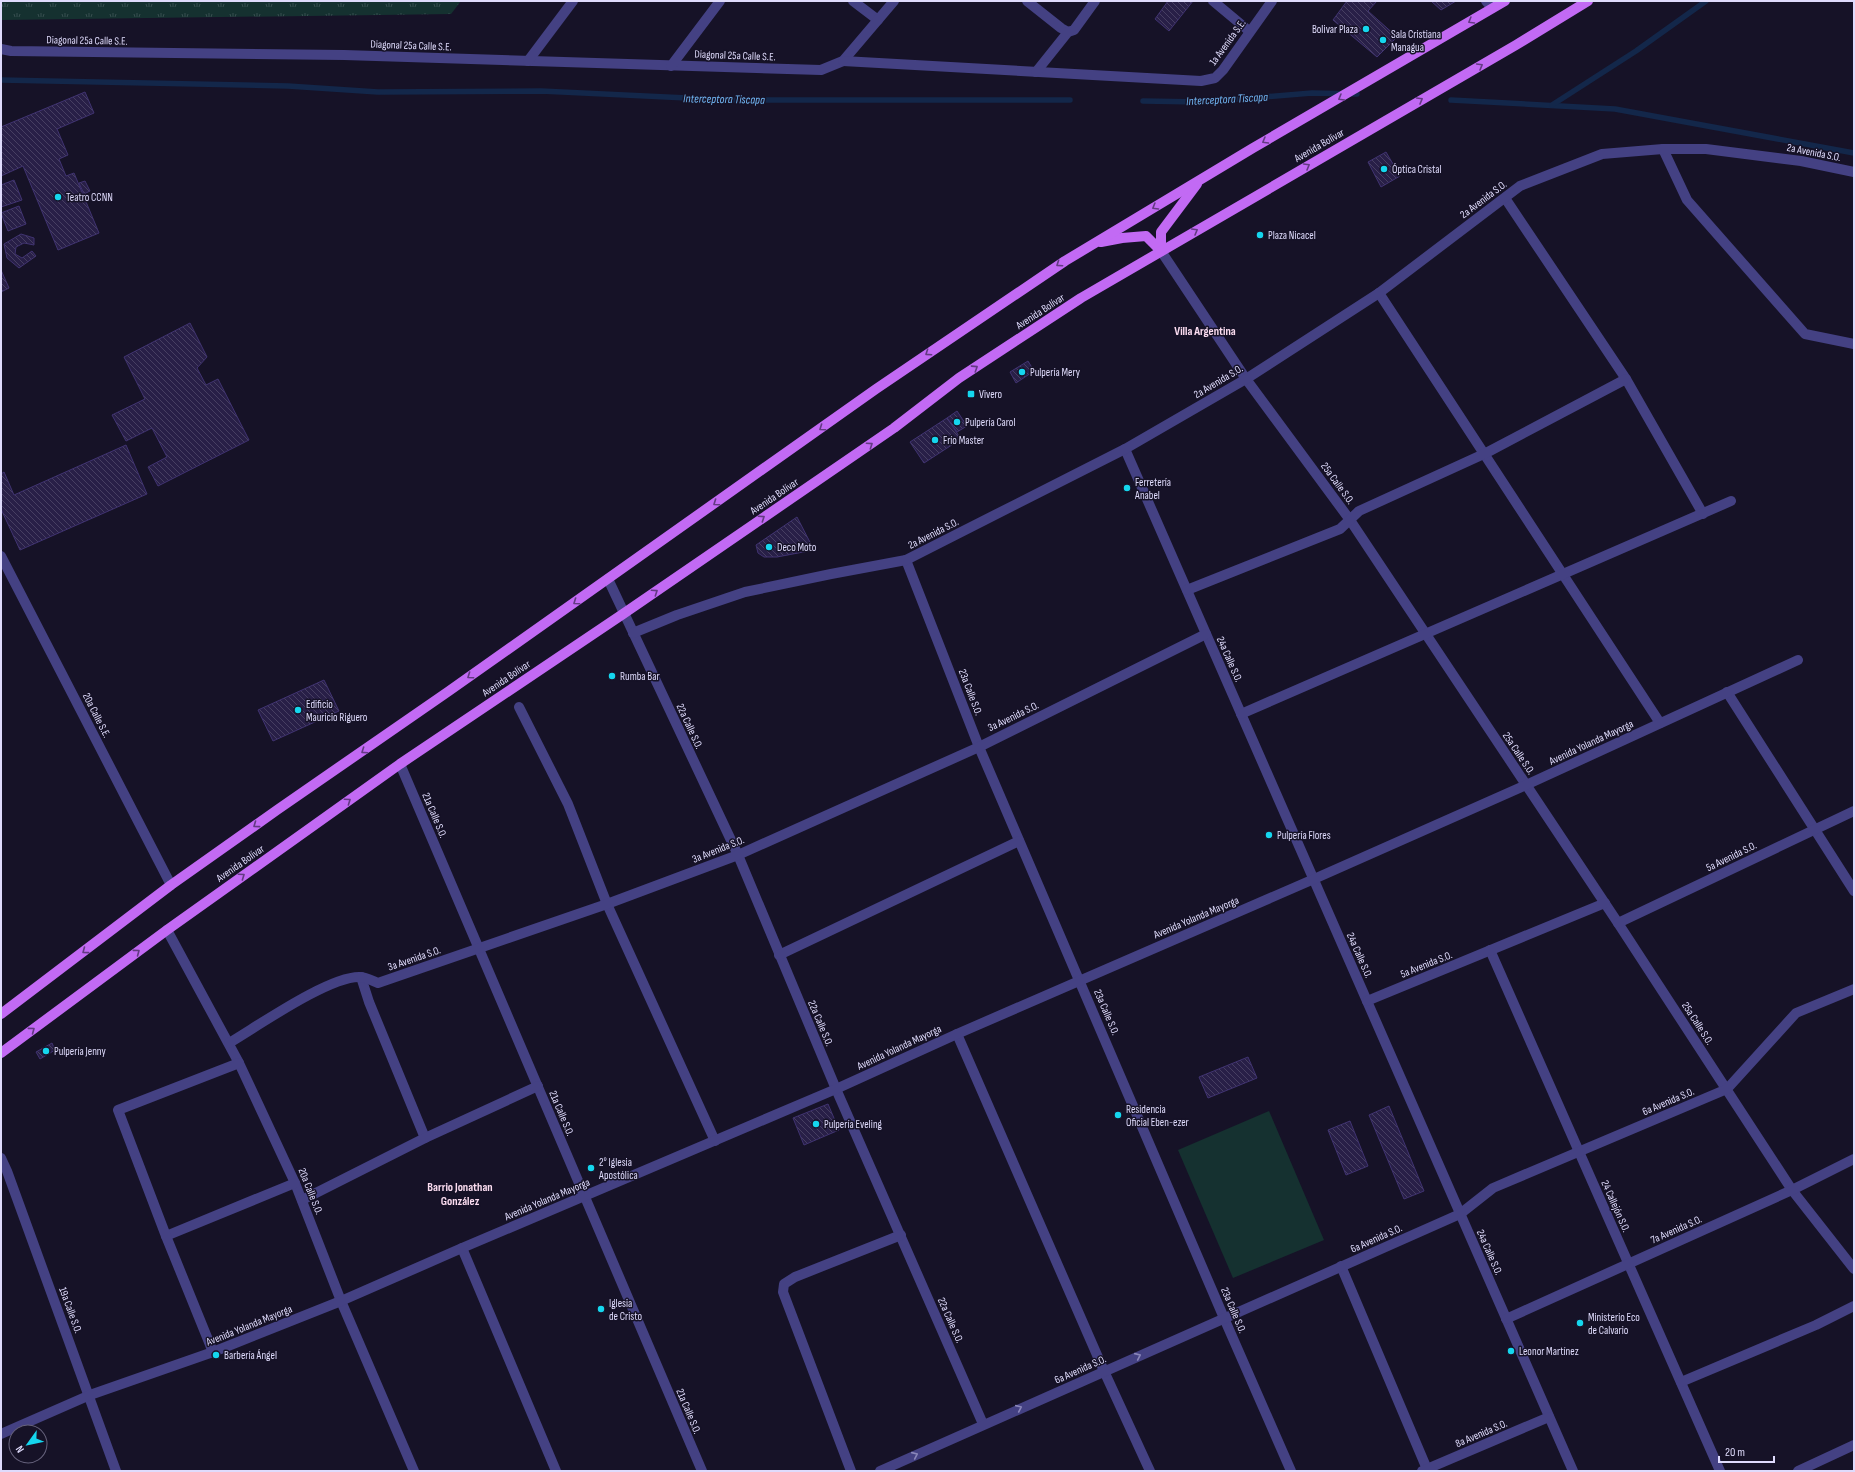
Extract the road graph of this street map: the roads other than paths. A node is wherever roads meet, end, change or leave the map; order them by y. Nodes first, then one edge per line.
1 (573, 1) edge
2 (720, 1) edge
3 (853, 1) edge
4 (894, 1) edge
5 (1027, 1) edge
6 (1096, 1) edge
7 (1213, 1) edge
8 (1272, 1) edge
9 (1505, 1) edge
10 (1588, 1) edge
11 (1489, 5) edge
12 (878, 20) junction
13 (1250, 31) junction
14 (1068, 32) junction
15 (1, 49) edge
16 (528, 61) junction
17 (843, 61) junction
18 (671, 66) junction
19 (1036, 72) junction
20 (1663, 149) junction
21 (1854, 172) edge
22 (1200, 179) junction
23 (1504, 198) junction
24 (1092, 244) junction
25 (1161, 251) junction
26 (1379, 293) junction
27 (1854, 344) edge
28 (1246, 379) junction
29 (1626, 379) junction
30 (1125, 449) junction
31 (1486, 453) junction
32 (1731, 502) dead end
33 (1703, 514) junction
34 (1350, 520) junction
35 (1, 556) edge
36 (906, 560) junction
37 (1562, 575) junction
38 (608, 579) junction
39 (1187, 590) junction
40 (623, 614) junction
41 (633, 633) junction
42 (1206, 634) junction
43 (1425, 634) junction
44 (1798, 660) dead end
45 (1727, 692) junction
46 (519, 708) dead end
47 (1241, 714) junction
48 (1660, 723) junction
49 (979, 747) junction
50 (400, 764) junction
51 (1526, 785) junction
52 (1854, 811) edge
53 (1816, 829) junction
54 (1019, 841) junction
55 (738, 855) junction
56 (1314, 880) junction
57 (172, 885) junction
58 (1854, 891) edge
59 (1605, 903) junction
60 (607, 904) junction
61 (1618, 923) junction
62 (167, 930) junction
63 (478, 948) junction
64 (1490, 950) junction
65 (779, 955) junction
66 (361, 977) junction
67 (1080, 980) junction
68 (1854, 989) edge
69 (1367, 1001) junction
70 (1, 1014) edge
71 (957, 1034) junction
72 (229, 1044) junction
73 (1, 1053) edge
74 (239, 1063) junction
75 (538, 1086) junction
76 (836, 1089) junction
77 (1727, 1089) junction
78 (425, 1138) junction
79 (715, 1141) junction
80 (1579, 1152) junction
81 (1, 1158) edge
82 (1854, 1159) edge
83 (295, 1183) junction
84 (1792, 1190) junction
85 (585, 1196) junction
86 (302, 1200) junction
87 (1460, 1214) junction
88 (901, 1235) junction
89 (166, 1236) junction
90 (462, 1248) junction
91 (1628, 1264) junction
92 (1341, 1266) junction
93 (1854, 1269) edge
94 (341, 1301) junction
95 (1854, 1306) edge
96 (1224, 1318) junction
97 (1506, 1319) junction
98 (213, 1352) junction
99 (1104, 1371) junction
100 (1681, 1382) junction
101 (90, 1395) junction
102 (1549, 1418) junction
103 (983, 1424) junction
104 (1, 1434) edge
105 (1854, 1445) edge
106 (1424, 1470) edge
107 (116, 1471) edge
108 (414, 1471) edge
109 (556, 1471) edge
110 (702, 1471) edge
111 (851, 1471) edge
112 (880, 1471) edge
113 (1150, 1471) edge
114 (1292, 1471) edge
115 (1572, 1471) edge
116 (1720, 1471) edge
117 (1798, 1471) edge

1 - 16 street
2 - 18 street
3 - 12 street
4 - 12 street
5 - 14 street
6 - 14 street
7 - 13 street
8 - 13 street, 1a Avenida S.E.
9 - 11 main road, Avenida Bolívar
25 -> 10 main road, Avenida Bolívar
11 -> 22 main road, Avenida Bolívar
12 - 17 street
13 - 19 street, 1a Avenida S.E.
14 - 19 street
15 - 16 street, Diagonal 25a Calle S.E.
16 - 18 street, Diagonal 25a Calle S.E.
17 - 18 street, Diagonal 25a Calle S.E.
17 - 19 street
20 - 21 street, 2a Avenida S.O.
20 - 23 street, 2a Avenida S.O.
20 - 27 street
22 -> 24 main road, Avenida Bolívar
22 - 25 main road
23 - 26 street, 2a Avenida S.O.
23 - 29 street
24 - 25 main road
24 -> 38 main road, Avenida Bolívar
25 - 28 street, 25a Calle S.O.
40 -> 25 main road, Avenida Bolívar
26 - 28 street, 2a Avenida S.O.
26 - 31 street
28 - 30 street, 2a Avenida S.O.
28 - 34 street, 25a Calle S.O.
29 - 31 street
29 - 33 street
30 - 36 street, 2a Avenida S.O.
30 - 39 street, 24a Calle S.O.
31 - 34 street
31 - 37 street
32 - 33 street
33 - 37 street
34 - 39 street
34 - 43 street, 25a Calle S.O.
35 - 57 street, 20a Calle S.E.
36 - 41 street, 2a Avenida S.O.
36 - 49 street, 23a Calle S.O.
37 - 43 street
37 - 48 street
38 - 40 street
38 -> 57 main road, Avenida Bolívar
39 - 42 street, 24a Calle S.O.
40 - 41 street
40 - 50 main road, Avenida Bolívar
41 - 55 street, 22a Calle S.O.
42 - 47 street, 24a Calle S.O.
42 - 49 street, 3a Avenida S.O.
43 - 47 street
43 - 51 street, 25a Calle S.O.
44 - 45 street, Avenida Yolanda Mayorga
45 - 48 street, Avenida Yolanda Mayorga
45 - 53 street
46 - 60 street
47 - 56 street, 24a Calle S.O.
48 - 51 street, Avenida Yolanda Mayorga
49 - 54 street, 23a Calle S.O.
49 - 55 street, 3a Avenida S.O.
62 -> 50 main road, Avenida Bolívar
50 - 63 street, 21a Calle S.O.
51 - 56 street, Avenida Yolanda Mayorga
51 - 59 street, 25a Calle S.O.
52 - 53 street, 5a Avenida S.O.
53 - 58 street
53 - 61 street, 5a Avenida S.O.
54 - 65 street
54 - 67 street, 23a Calle S.O.
55 - 60 street, 3a Avenida S.O.
55 - 65 street, 22a Calle S.O.
56 - 67 street, Avenida Yolanda Mayorga
56 - 69 street, 24a Calle S.O.
57 -> 70 main road, Avenida Bolívar
59 - 61 street, 25a Calle S.O.
59 - 64 street, 5a Avenida S.O.
60 - 63 street, 3a Avenida S.O.
60 - 79 street
61 - 77 street, 25a Calle S.O.
62 - 72 street, 20a Calle S.O.
73 -> 62 main road, Avenida Bolívar
63 - 66 street, 3a Avenida S.O.
63 - 75 street, 21a Calle S.O.
64 - 69 street, 5a Avenida S.O.
64 - 80 street, 24 Callejón S.O.
65 - 76 street, 22a Calle S.O.
66 - 72 street, 3a Avenida S.O.
66 - 78 street
67 - 71 street, Avenida Yolanda Mayorga
67 - 96 street, 23a Calle S.O.
68 - 77 street, 6a Avenida S.O.
69 - 87 street, 24a Calle S.O.
71 - 76 street, Avenida Yolanda Mayorga
71 - 99 street
72 - 74 street, 20a Calle S.O.
74 - 83 street, 20a Calle S.O.
74 - 89 street
75 - 78 street
75 - 85 street, 21a Calle S.O.
76 - 79 street, Avenida Yolanda Mayorga
76 - 88 street, 22a Calle S.O.
77 - 80 street, 6a Avenida S.O.
77 - 84 street, 25a Calle S.O.
78 - 86 street
79 - 85 street, Avenida Yolanda Mayorga
80 - 87 street, 6a Avenida S.O.
80 - 91 street, 24 Callejón S.O.
81 - 101 street, 19a Calle S.O.
82 - 84 street, 7a Avenida S.O.
83 - 86 street, 20a Calle S.O.
83 - 89 street
84 - 91 street, 7a Avenida S.O.
84 - 93 street, 25a Calle S.O.
85 - 90 street, Avenida Yolanda Mayorga
85 - 110 street, 21a Calle S.O.
86 - 94 street, 20a Calle S.O.
87 - 92 street, 6a Avenida S.O.
87 - 97 street, 24a Calle S.O.
88 - 103 street, 22a Calle S.O.
88 - 111 street
89 - 98 street
90 - 94 street, Avenida Yolanda Mayorga
90 - 109 street
91 - 97 street, 7a Avenida S.O.
91 - 100 street, 24 Callejón S.O.
92 - 96 street, 6a Avenida S.O.
92 - 106 street
94 - 98 street, Avenida Yolanda Mayorga
94 - 108 street, 20a Calle S.O.
95 - 100 street
99 -> 96 street, 6a Avenida S.O.
96 - 114 street, 23a Calle S.O.
97 - 102 street, 24a Calle S.O.
98 - 101 street, Avenida Yolanda Mayorga
103 -> 99 street, 6a Avenida S.O.
99 - 113 street
100 - 116 street, 24 Callejón S.O.
101 - 104 street, Avenida Yolanda Mayorga
101 - 107 street, 19a Calle S.O.
102 - 106 street, 8a Avenida S.O.
102 - 115 street, 24a Calle S.O.
112 -> 103 street, 6a Avenida S.O.
105 - 117 street

